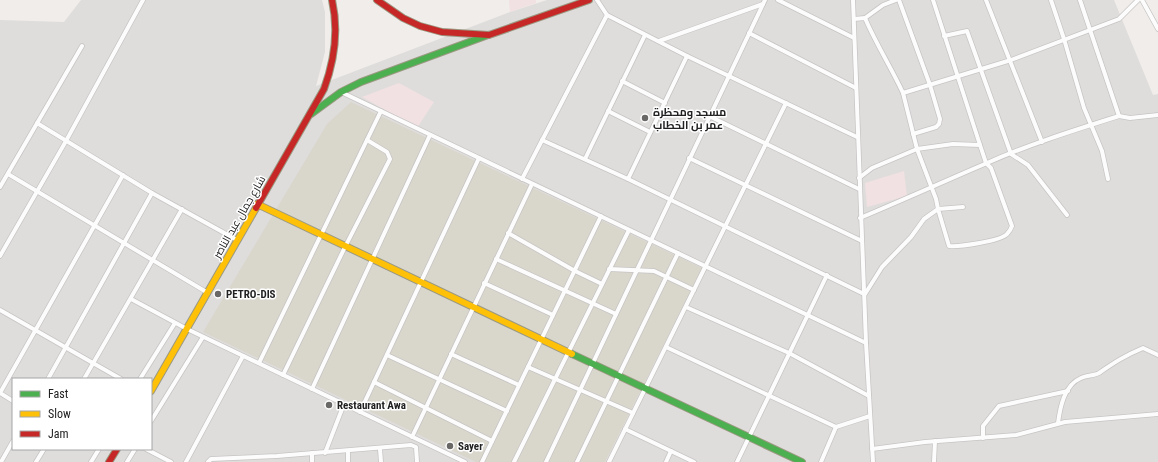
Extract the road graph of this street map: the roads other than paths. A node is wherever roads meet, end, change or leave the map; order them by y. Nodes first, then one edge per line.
1 (143, 0) edge
2 (332, 0) edge
3 (377, 0) edge
4 (589, 0) edge
5 (597, 0) edge
6 (778, 0) edge
7 (853, 0) edge
8 (898, 0) edge
9 (933, 0) edge
10 (986, 0) edge
11 (1051, 0) edge
12 (1080, 0) edge
13 (1138, 0) edge
14 (1142, 0) edge
15 (764, 2) edge
16 (607, 15) junction
17 (865, 18) junction
18 (854, 19) junction
19 (1090, 29) junction
20 (1158, 29) edge
21 (749, 33) junction
22 (488, 35) junction
23 (645, 35) junction
24 (944, 36) junction
25 (854, 38) junction
26 (1064, 39) junction
27 (660, 42) junction
28 (82, 46) dead end
29 (687, 56) junction
30 (1011, 60) junction
31 (982, 69) junction
32 (728, 76) junction
33 (959, 76) junction
34 (622, 81) junction
35 (930, 86) junction
36 (856, 88) junction
37 (341, 92) junction
38 (903, 93) junction
39 (665, 102) junction
40 (786, 103) junction
41 (381, 111) junction
42 (608, 112) junction
43 (310, 115) junction
44 (1158, 115) edge
45 (709, 116) junction
46 (1119, 116) junction
47 (37, 123) junction
48 (1091, 126) junction
49 (650, 132) junction
50 (913, 134) junction
51 (430, 135) junction
52 (858, 137) junction
53 (367, 140) junction
54 (542, 140) junction
55 (66, 141) junction
56 (1042, 142) junction
57 (765, 144) junction
58 (980, 145) junction
59 (917, 149) junction
60 (1011, 154) junction
61 (479, 158) junction
62 (689, 158) junction
63 (585, 159) junction
64 (986, 163) junction
65 (8, 174) junction
66 (123, 175) junction
67 (859, 178) junction
68 (522, 179) junction
69 (628, 179) junction
70 (1108, 179) dead end
71 (532, 184) junction
72 (745, 185) junction
73 (0, 187) edge
74 (932, 188) junction
75 (859, 189) junction
76 (37, 191) junction
77 (152, 193) junction
78 (669, 199) junction
79 (257, 204) junction
80 (963, 207) dead end
81 (182, 209) junction
82 (938, 209) junction
83 (1067, 215) dead end
84 (601, 216) junction
85 (860, 218) junction
86 (95, 226) junction
87 (725, 226) junction
88 (628, 230) junction
89 (508, 233) junction
90 (320, 235) junction
91 (237, 240) junction
92 (650, 240) junction
93 (862, 241) junction
94 (124, 243) junction
95 (345, 247) junction
96 (678, 253) junction
97 (0, 256) edge
98 (496, 259) junction
99 (153, 260) junction
100 (372, 260) junction
101 (705, 266) junction
102 (609, 269) junction
103 (636, 271) junction
104 (575, 272) junction
105 (827, 275) junction
106 (666, 277) junction
107 (421, 283) junction
108 (484, 283) junction
109 (602, 284) junction
110 (694, 290) junction
111 (565, 291) junction
112 (208, 293) junction
113 (864, 294) junction
114 (130, 299) junction
115 (592, 303) junction
116 (473, 307) junction
117 (686, 307) junction
118 (0, 310) edge
119 (616, 314) junction
120 (553, 315) junction
121 (807, 315) junction
122 (175, 323) junction
123 (187, 329) junction
124 (36, 331) junction
125 (204, 337) junction
126 (541, 340) junction
127 (866, 343) junction
128 (666, 347) junction
129 (65, 348) junction
130 (567, 352) junction
131 (789, 353) junction
132 (451, 354) junction
133 (387, 355) junction
134 (1158, 355) edge
135 (243, 356) junction
136 (93, 363) junction
137 (258, 363) junction
138 (593, 363) junction
139 (528, 367) junction
140 (283, 375) junction
141 (618, 375) junction
142 (49, 378) edge
143 (85, 378) edge
144 (119, 378) edge
145 (141, 378) edge
146 (554, 379) junction
147 (439, 380) junction
148 (374, 382) junction
149 (519, 385) junction
150 (646, 387) junction
151 (152, 389) edge
152 (312, 389) junction
153 (580, 390) junction
154 (1068, 391) junction
155 (769, 395) junction
156 (869, 396) junction
157 (12, 400) edge
158 (605, 402) junction
159 (344, 404) junction
160 (426, 408) junction
161 (507, 411) junction
162 (360, 412) junction
163 (633, 413) junction
164 (1158, 414) edge
165 (870, 416) junction
166 (152, 419) edge
167 (1058, 423) junction
168 (836, 427) junction
169 (625, 429) junction
170 (749, 436) junction
171 (412, 437) junction
172 (983, 438) junction
173 (492, 441) junction
174 (935, 441) junction
175 (12, 443) edge
176 (872, 448) junction
177 (380, 449) junction
178 (43, 450) edge
179 (98, 450) edge
180 (116, 450) edge
181 (134, 450) edge
182 (148, 450) edge
183 (348, 451) junction
184 (671, 451) junction
185 (312, 453) junction
186 (325, 453) junction
187 (277, 456) junction
188 (243, 460) edge
189 (689, 461) edge
190 (1, 462) edge
191 (36, 462) edge
192 (91, 462) edge
193 (109, 462) edge
194 (127, 462) edge
195 (171, 462) edge
196 (186, 462) edge
197 (208, 462) edge
198 (277, 462) edge
199 (312, 462) edge
200 (348, 462) edge
201 (381, 462) edge
202 (417, 462) edge
203 (465, 462) edge
204 (482, 462) edge
205 (514, 462) edge
206 (546, 462) edge
207 (577, 462) edge
208 (609, 462) edge
209 (666, 462) edge
210 (694, 462) edge
211 (737, 462) edge
212 (802, 462) edge
213 (821, 462) edge
214 (869, 462) edge
215 (873, 462) edge
216 (934, 462) edge

1 - 55 street
2 - 43 main road, شارع جمال عبد الناصر
3 - 22 main road
4 - 22 main road, شارع جمال عبد الناصر
5 - 16 street
6 - 25 street
7 - 18 street
8 - 17 street
8 - 35 street
9 - 24 street
10 - 30 street
11 - 26 street
12 - 19 street
13 - 19 street
14 - 20 street
15 - 21 street
15 - 27 street
16 - 23 street
16 - 54 street
17 - 18 street
17 - 38 street
18 - 25 street
19 - 26 street
19 - 46 street
21 - 32 street
21 - 36 street
22 - 37 main road, شارع جمال عبد الناصر
23 - 27 street
23 - 34 street
24 - 31 street
24 - 33 street
25 - 36 street
26 - 30 street
26 - 48 street
27 - 29 street
28 - 47 street
29 - 32 street
29 - 39 street
30 - 31 street
30 - 56 street
31 - 33 street
31 - 60 street
32 - 40 street
32 - 45 street
33 - 35 street
33 - 58 street
34 - 39 street
34 - 42 street
35 - 38 street
35 - 50 street
36 - 52 street
37 - 41 street
37 - 43 main road, شارع جمال عبد الناصر
38 - 50 street
39 - 49 street
40 - 52 street
40 - 57 street
41 - 51 street
41 - 53 street
42 - 49 street
42 - 63 street
43 - 79 main road, شارع جمال عبد الناصر
44 - 46 street
45 - 57 street
45 - 62 street
46 - 48 street
47 - 55 street
47 - 65 street
48 - 56 street
48 - 70 street
49 - 69 street
50 - 59 street
51 - 61 street
51 - 100 street
52 - 67 street
53 - 90 street
53 - 95 street
54 - 63 street
54 - 68 street
55 - 66 street
55 - 76 street
56 - 60 street
57 - 72 street
57 - 75 street
58 - 59 street
58 - 64 street
59 - 67 street
59 - 74 street
60 - 64 street
60 - 83 street
61 - 68 street
61 - 107 street
62 - 72 street
62 - 78 street
63 - 69 street
64 - 74 street
64 - 82 street
65 - 73 street
65 - 76 street
66 - 77 street
66 - 86 street
67 - 75 street
68 - 71 street
69 - 78 street
71 - 84 street
71 - 89 street
72 - 87 street
72 - 93 street
74 - 82 street
74 - 85 street
75 - 85 street
76 - 86 street
76 - 97 street
77 - 81 street
77 - 94 street
78 - 87 street
78 - 92 street
79 - 90 main road
79 - 91 main road, شارع جمال عبد الناصر
80 - 82 street
81 - 91 street
81 - 99 street
82 - 113 street
84 - 88 street
84 - 104 street
85 - 93 street
86 - 94 street
86 - 124 street
87 - 101 street
87 - 105 street
88 - 92 street
88 - 102 street
89 - 98 street
89 - 104 street
90 - 95 main road
90 - 137 street
91 - 112 main road, شارع جمال عبد الناصر
92 - 96 street
92 - 103 street
93 - 113 street
94 - 99 street
94 - 129 street
95 - 100 main road
95 - 140 street
96 - 101 street
96 - 106 street
98 - 108 street
98 - 111 street
99 - 112 street
99 - 114 street
100 - 107 main road
100 - 152 street
101 - 110 street
101 - 121 street
102 - 103 street
102 - 109 street
103 - 106 street
103 - 119 street
104 - 109 street
104 - 111 street
105 - 113 street
105 - 121 street
106 - 110 street
106 - 141 street
107 - 116 main road
107 - 133 street
108 - 116 street
108 - 120 street
109 - 115 street
110 - 117 street
111 - 115 street
111 - 120 street
112 - 123 main road, شارع جمال عبد الناصر
113 - 127 street
114 - 122 street
114 - 136 street
115 - 119 street
115 - 130 street
116 - 126 main road
116 - 132 street
117 - 128 street
117 - 131 street
118 - 124 street
119 - 138 street
120 - 126 street
121 - 127 street
121 - 131 street
122 - 123 street
122 - 145 street
123 - 125 street
123 - 151 main road, شارع جمال عبد الناصر
124 - 129 street
124 - 157 street
125 - 135 street
125 - 166 street
126 - 130 main road
126 - 139 street
127 - 156 street
128 - 150 street
128 - 155 street
129 - 136 street
129 - 142 street
130 - 138 main road
130 - 146 street
131 - 155 street
131 - 156 street
132 - 147 street
132 - 149 street
133 - 147 street
133 - 148 street
134 - 154 street
135 - 137 street
135 - 196 street
136 - 143 street
136 - 144 street
137 - 140 street
138 - 141 main road
138 - 153 street
139 - 146 street
139 - 149 street
140 - 152 street
141 - 150 main road
141 - 158 street
146 - 153 street
146 - 205 street
147 - 160 street
147 - 161 street
148 - 160 street
148 - 162 street
149 - 161 street
150 - 163 street
150 - 170 main road
152 - 159 street
153 - 158 street
153 - 206 street
154 - 167 street
154 - 172 street
155 - 168 street
155 - 170 street
156 - 165 street
158 - 163 street
158 - 207 street
159 - 162 street
159 - 186 street
160 - 171 street
160 - 173 street
161 - 173 street
162 - 171 street
163 - 169 street
164 - 167 street
165 - 168 street
165 - 176 street
167 - 172 street
168 - 213 street
169 - 184 street
169 - 208 street
170 - 211 street
170 - 212 main road
171 - 203 street
172 - 174 street
173 - 204 street
174 - 176 street
174 - 216 street
175 - 190 street
176 - 215 street
177 - 183 street
177 - 201 street
177 - 202 street
178 - 191 street
179 - 192 street
180 - 193 main road
181 - 194 street
182 - 195 street
183 - 186 street
183 - 200 street
184 - 189 street
184 - 209 street
185 - 186 street
185 - 187 street
185 - 199 street
187 - 188 street
187 - 198 street
188 - 197 street
189 - 210 street
214 - 215 street

